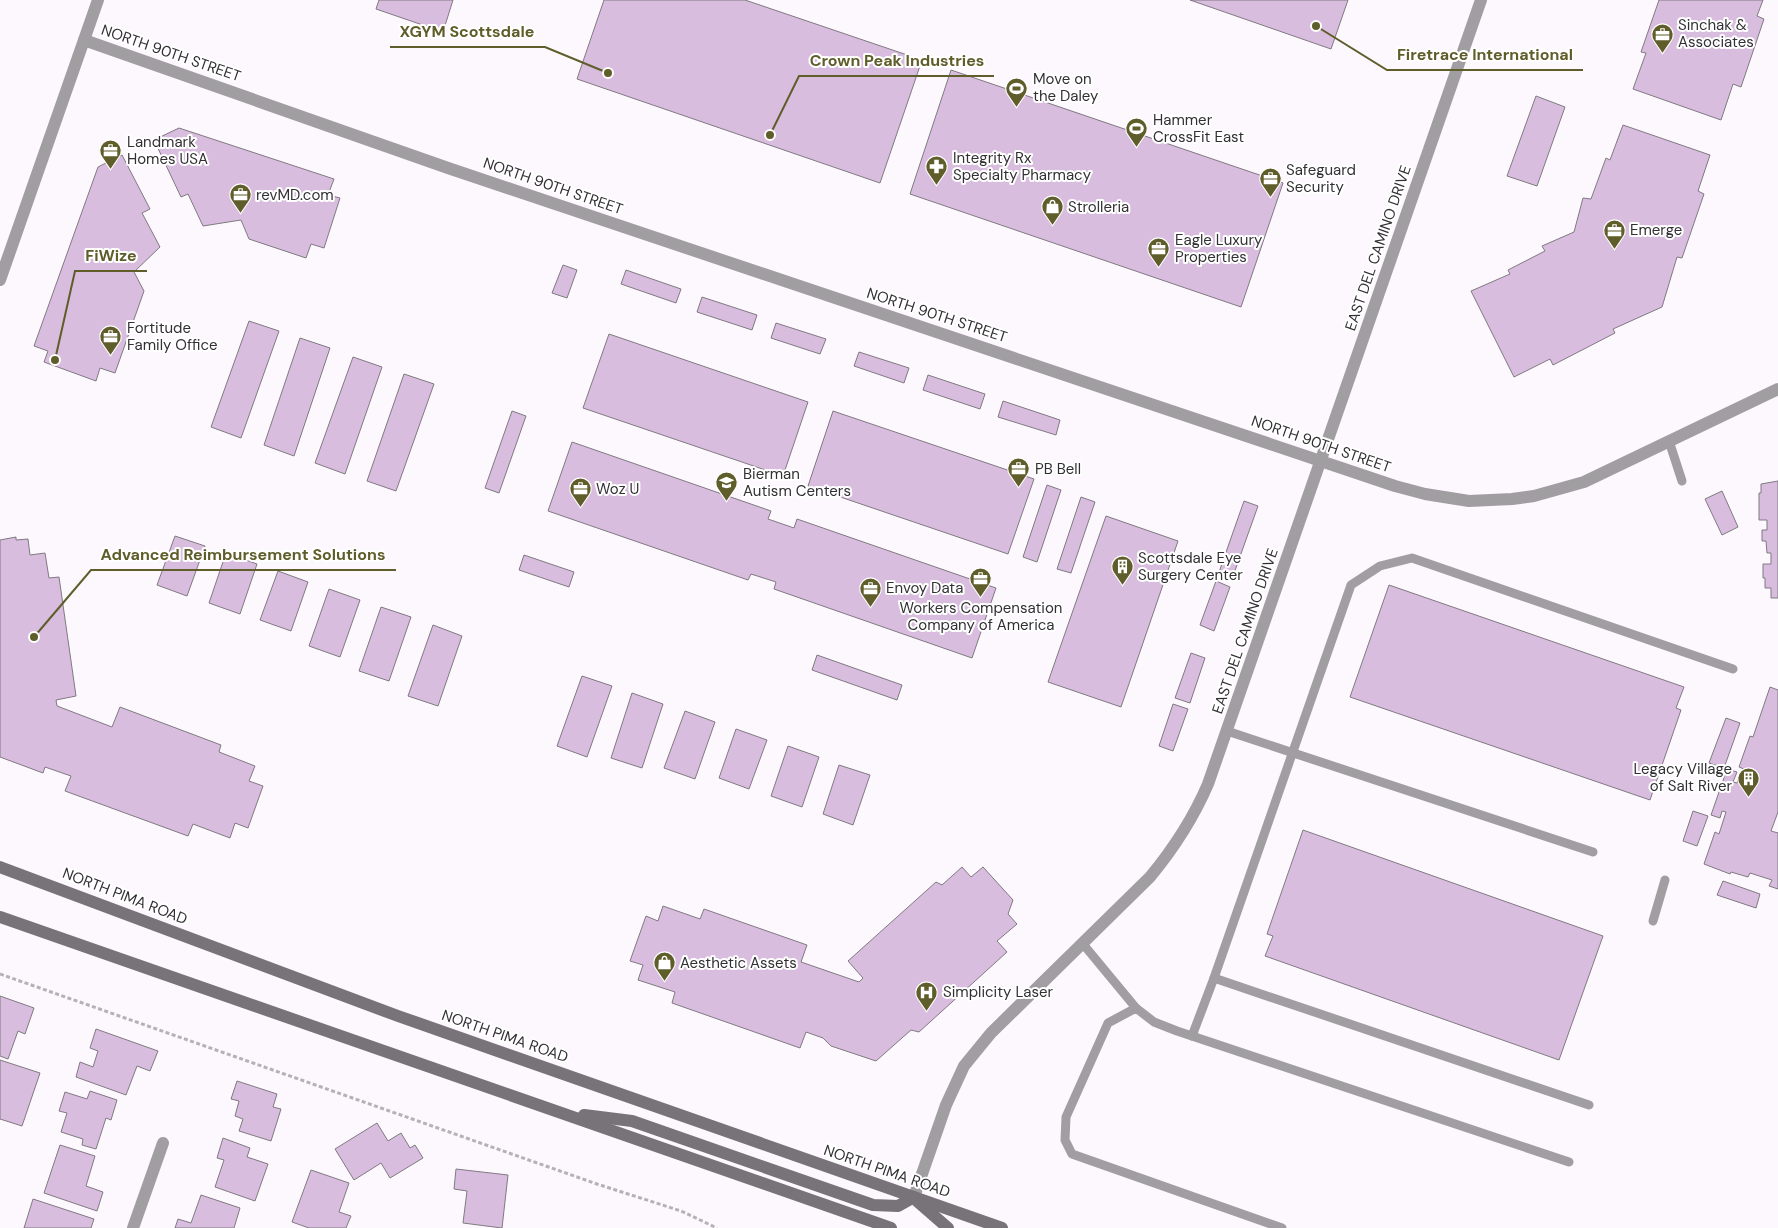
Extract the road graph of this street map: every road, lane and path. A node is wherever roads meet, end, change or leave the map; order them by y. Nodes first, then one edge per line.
1 (98, 0) edge
2 (1481, 0) edge
3 (84, 40) junction
4 (0, 280) edge
5 (1778, 388) edge
6 (1669, 441) junction
7 (1322, 460) junction
8 (1682, 481) dead end
9 (1733, 669) dead end
10 (1227, 731) junction
11 (1292, 753) junction
12 (1593, 852) dead end
13 (0, 867) edge
14 (1665, 880) dead end
15 (0, 917) edge
16 (1654, 921) dead end
17 (1083, 944) junction
18 (0, 974) edge
19 (1214, 978) junction
20 (1136, 1008) junction
21 (1192, 1036) junction
22 (1589, 1105) dead end
23 (557, 1111) junction
24 (163, 1143) dead end
25 (1569, 1162) dead end
26 (914, 1197) junction
27 (133, 1228) edge
28 (717, 1228) edge
29 (891, 1228) edge
30 (948, 1228) edge
31 (1002, 1228) edge
32 (1282, 1228) edge

1 - 3 street
2 - 7 street, EAST DEL CAMINO DRIVE
3 - 4 street
3 - 7 street, NORTH 90TH STREET
5 - 6 street, NORTH 90TH STREET
6 - 7 street, NORTH 90TH STREET
6 - 8 lane
7 - 10 street, EAST DEL CAMINO DRIVE
9 - 11 lane
10 - 11 lane
10 - 17 street, EAST DEL CAMINO DRIVE
11 - 12 lane
11 - 19 lane
13 - 26 main road, NORTH PIMA ROAD
14 - 16 lane
15 - 23 main road
17 - 20 lane
17 - 26 street, EAST DEL CAMINO DRIVE
18 - 28 path
19 - 21 lane
19 - 22 lane
20 - 21 lane
20 - 32 lane
21 - 25 lane
23 - 26 main road
23 - 29 main road
24 - 27 street
26 - 30 main road
26 - 31 main road, NORTH PIMA ROAD

